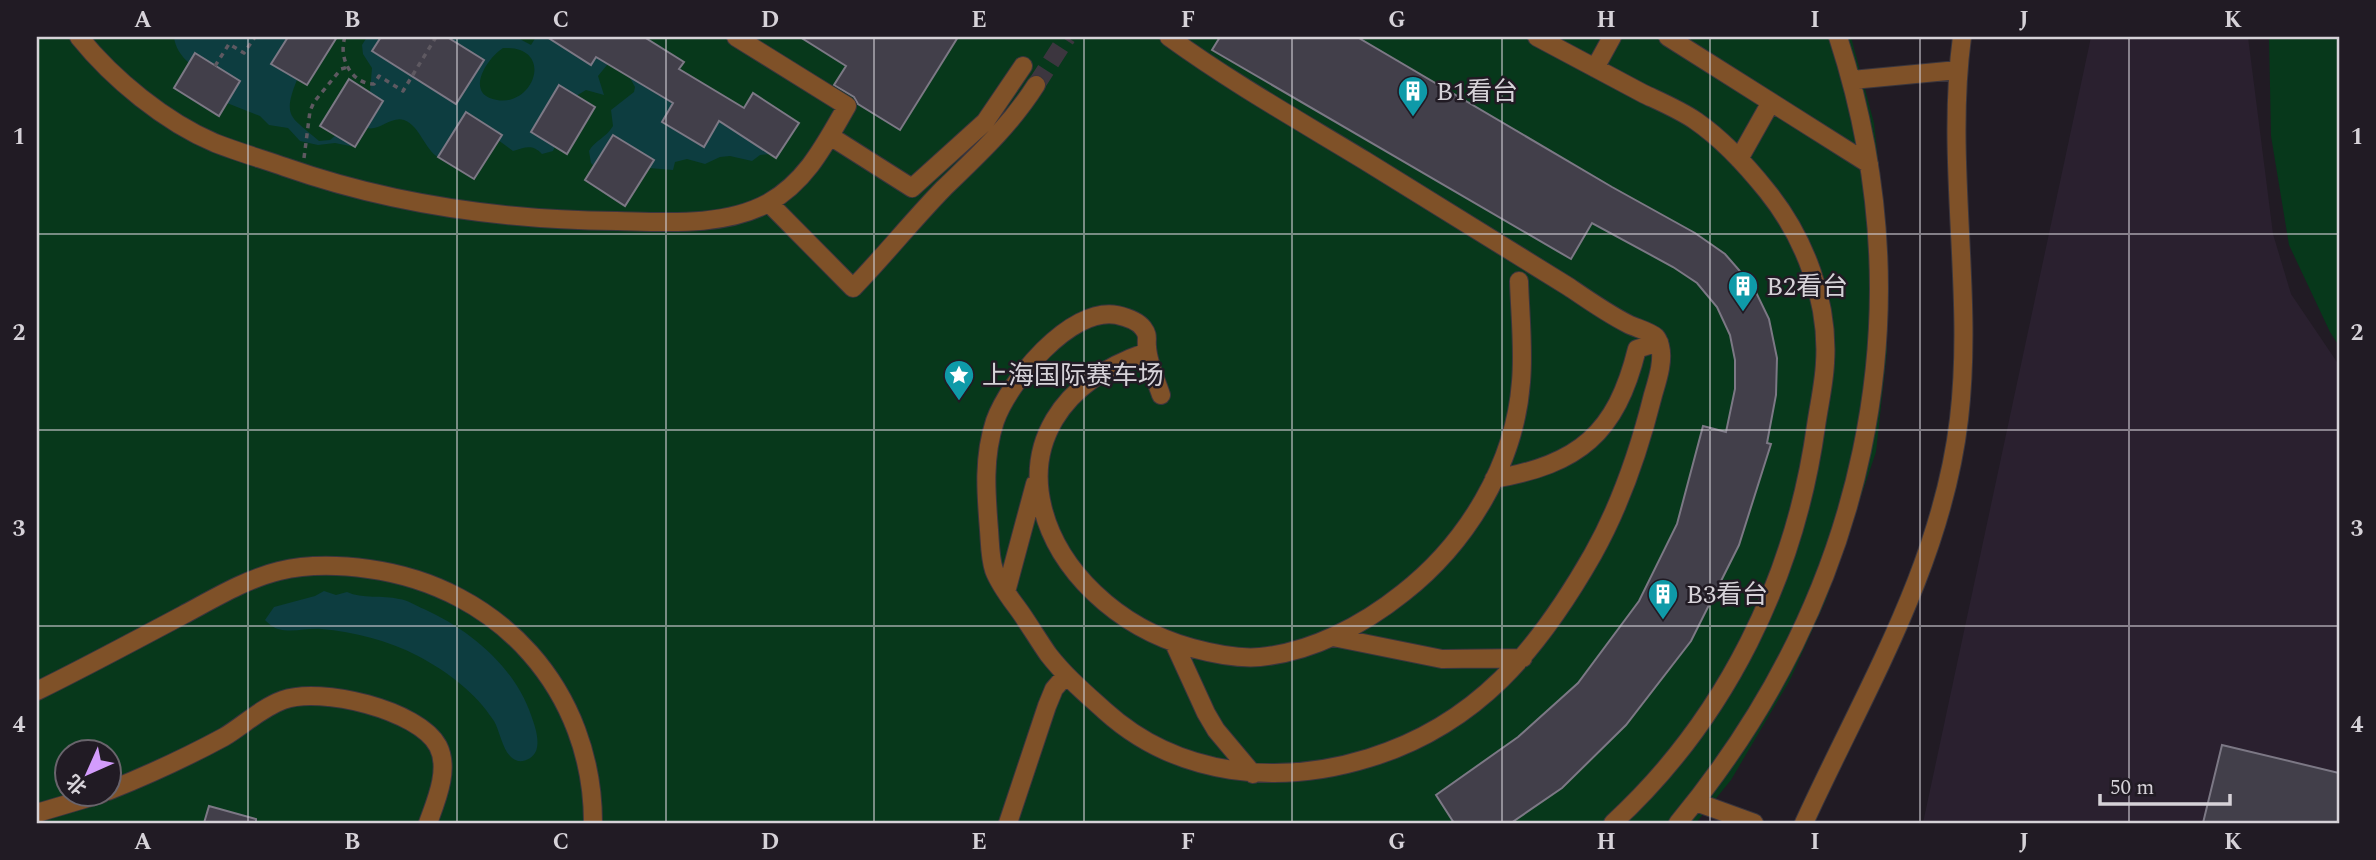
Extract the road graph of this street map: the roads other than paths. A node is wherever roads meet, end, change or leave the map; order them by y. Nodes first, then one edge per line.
1 (79, 37) edge
2 (736, 37) edge
3 (1169, 37) edge
4 (1536, 37) edge
5 (1612, 37) edge
6 (1668, 37) edge
7 (1838, 37) edge
8 (1962, 37) edge
9 (1023, 66) dead end
10 (1595, 68) junction
11 (1958, 70) junction
12 (1852, 80) junction
13 (1035, 85) tunnel mouth
14 (1771, 102) junction
15 (830, 136) junction
16 (1739, 159) junction
17 (1869, 164) junction
18 (769, 203) junction
19 (1519, 281) dead end
20 (1659, 342) junction
21 (1147, 352) junction
22 (1161, 395) dead end
23 (1038, 472) junction
24 (1494, 479) junction
25 (1006, 592) junction
26 (1333, 636) junction
27 (1174, 643) junction
28 (1523, 658) junction
29 (1066, 675) junction
30 (37, 691) edge
31 (1253, 774) junction
32 (122, 785) edge
33 (1696, 802) junction
34 (55, 808) edge
35 (37, 814) edge
36 (428, 823) edge
37 (593, 823) edge
38 (1008, 823) edge
39 (1614, 823) edge
40 (1678, 823) edge
41 (1754, 823) edge
42 (1804, 823) edge

1 - 18 street
2 - 15 street
3 - 20 street
4 - 10 street
5 - 10 street
6 - 14 street
7 - 12 street
8 - 11 street
9 - 15 street
10 - 16 street
11 - 12 street
11 - 42 street
12 - 17 street
13 - 18 street
14 - 16 street
14 - 17 street
15 - 18 street
16 - 39 street
17 - 33 street
19 - 24 street
20 - 24 street
20 - 28 street
21 - 22 street
21 - 23 street
21 - 25 street
23 - 25 street
23 - 27 street
24 - 26 street
25 - 29 street
26 - 27 street
26 - 28 street
27 - 31 street
28 - 31 street
29 - 31 street
29 - 38 street
30 - 37 street
32 - 36 street
33 - 40 street
33 - 41 street
34 - 35 street

